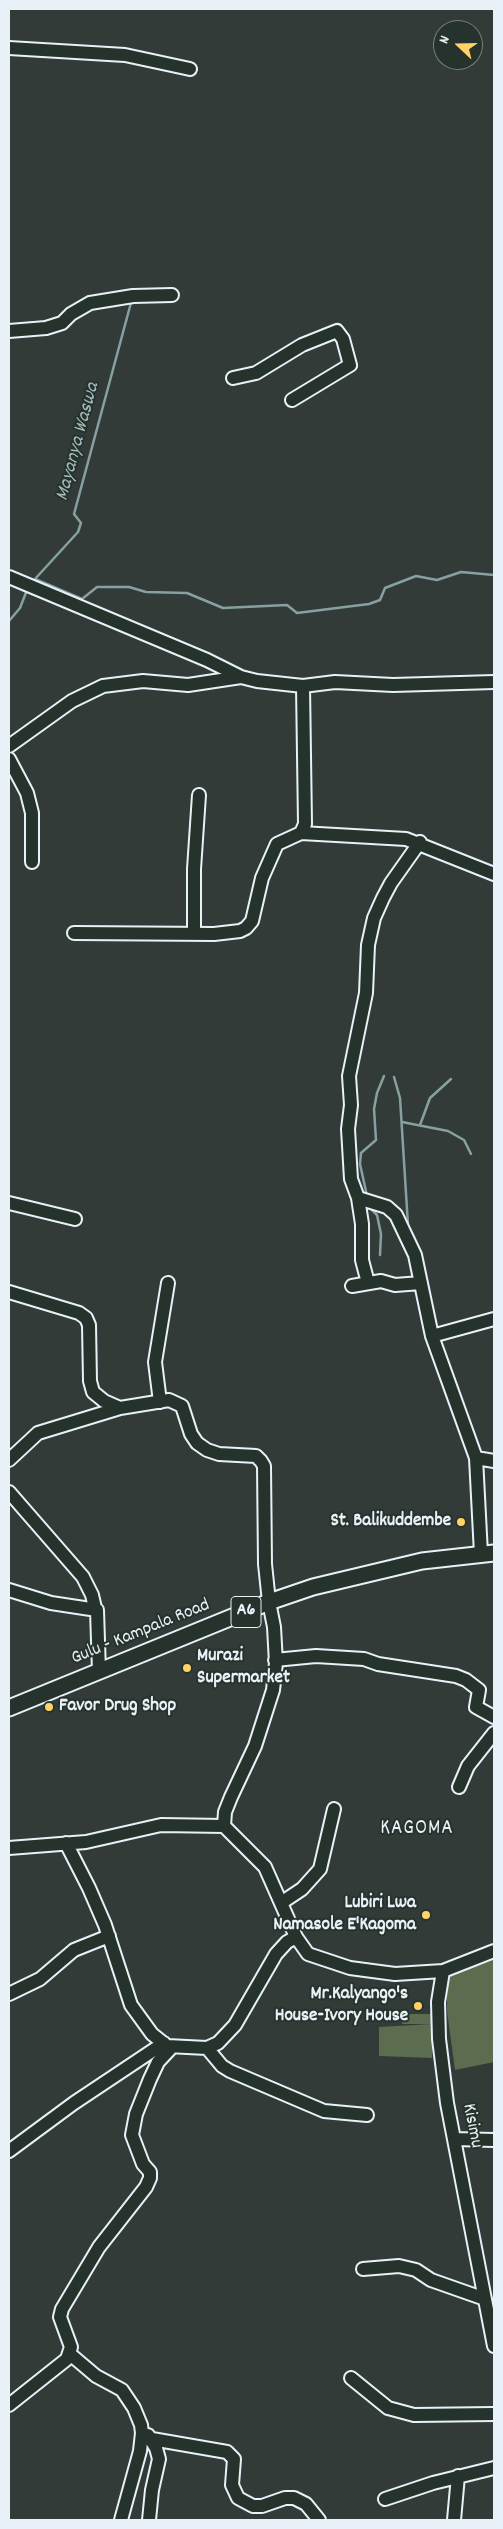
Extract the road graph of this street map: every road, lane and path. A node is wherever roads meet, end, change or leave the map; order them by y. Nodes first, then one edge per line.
1 (9, 48) edge
2 (190, 69) dead end
3 (172, 295) dead end
4 (9, 331) edge
5 (233, 378) dead end
6 (292, 400) dead end
7 (9, 577) edge
8 (241, 677) junction
9 (494, 682) edge
10 (303, 686) junction
11 (9, 746) edge
12 (9, 759) edge
13 (199, 795) dead end
14 (301, 833) junction
15 (420, 842) junction
16 (32, 862) dead end
17 (494, 874) edge
18 (194, 932) junction
19 (74, 933) dead end
20 (358, 1198) junction
21 (9, 1203) edge
22 (75, 1219) dead end
23 (168, 1283) dead end
24 (368, 1283) junction
25 (421, 1283) junction
26 (352, 1286) dead end
27 (9, 1292) edge
28 (494, 1318) edge
29 (432, 1336) junction
30 (160, 1402) junction
31 (120, 1408) junction
32 (476, 1458) junction
33 (9, 1460) edge
34 (494, 1462) edge
35 (9, 1492) edge
36 (488, 1553) edge
37 (9, 1590) edge
38 (268, 1602) junction
39 (95, 1608) junction
40 (276, 1660) junction
41 (99, 1672) junction
42 (9, 1708) edge
43 (494, 1717) edge
44 (494, 1733) edge
45 (459, 1787) dead end
46 (334, 1809) dead end
47 (224, 1826) junction
48 (66, 1843) junction
49 (9, 1848) edge
50 (281, 1903) junction
51 (109, 1936) junction
52 (296, 1937) junction
53 (494, 1951) edge
54 (442, 1971) junction
55 (9, 1994) edge
56 (168, 2045) junction
57 (207, 2048) junction
58 (367, 2115) dead end
59 (454, 2140) junction
60 (494, 2140) edge
61 (9, 2151) edge
62 (363, 2269) dead end
63 (484, 2299) junction
64 (494, 2346) edge
65 (70, 2354) junction
66 (351, 2378) dead end
67 (11, 2404) edge
68 (494, 2414) edge
69 (9, 2416) edge
70 (141, 2425) junction
71 (152, 2439) junction
72 (494, 2468) edge
73 (458, 2476) junction
74 (385, 2499) dead end
75 (121, 2520) edge
76 (149, 2520) edge
77 (319, 2520) edge
78 (454, 2520) edge

1 - 2 street
3 - 4 street
5 - 6 street
7 - 8 street
8 - 10 street
8 - 11 street
9 - 10 street
10 - 14 street
12 - 16 street
13 - 18 street
14 - 15 street
14 - 18 street
15 - 17 street
15 - 20 street
18 - 19 street
20 - 24 street
20 - 25 street
21 - 22 street
23 - 30 street
24 - 25 street
24 - 26 street
25 - 29 street
27 - 31 street
28 - 29 street
29 - 32 street
30 - 31 street
30 - 38 street
31 - 33 street
32 - 34 street
32 - 36 street
35 - 39 street
36 - 38 main road, Gulu - Kampala Road / A6
37 - 39 street
38 - 40 street
38 - 41 main road, Gulu - Kampala Road / A6
39 - 41 street
40 - 43 street
40 - 47 street
41 - 42 main road, Gulu - Kampala Road / A6
44 - 45 street
46 - 50 street
47 - 48 street
47 - 50 street
48 - 49 street
48 - 51 street
50 - 52 street
51 - 55 street
51 - 56 street
52 - 54 street
52 - 57 street
53 - 54 street
54 - 59 street, Kisimu
56 - 57 street
56 - 61 street
56 - 65 street
57 - 58 street
59 - 60 street
59 - 63 street, Kisimu
62 - 63 street
63 - 64 street, Kisimu
65 - 67 street
65 - 70 street
66 - 68 street
67 - 69 street
70 - 71 street
70 - 75 street
71 - 76 street
71 - 77 street
72 - 73 street
73 - 74 street
73 - 78 street

